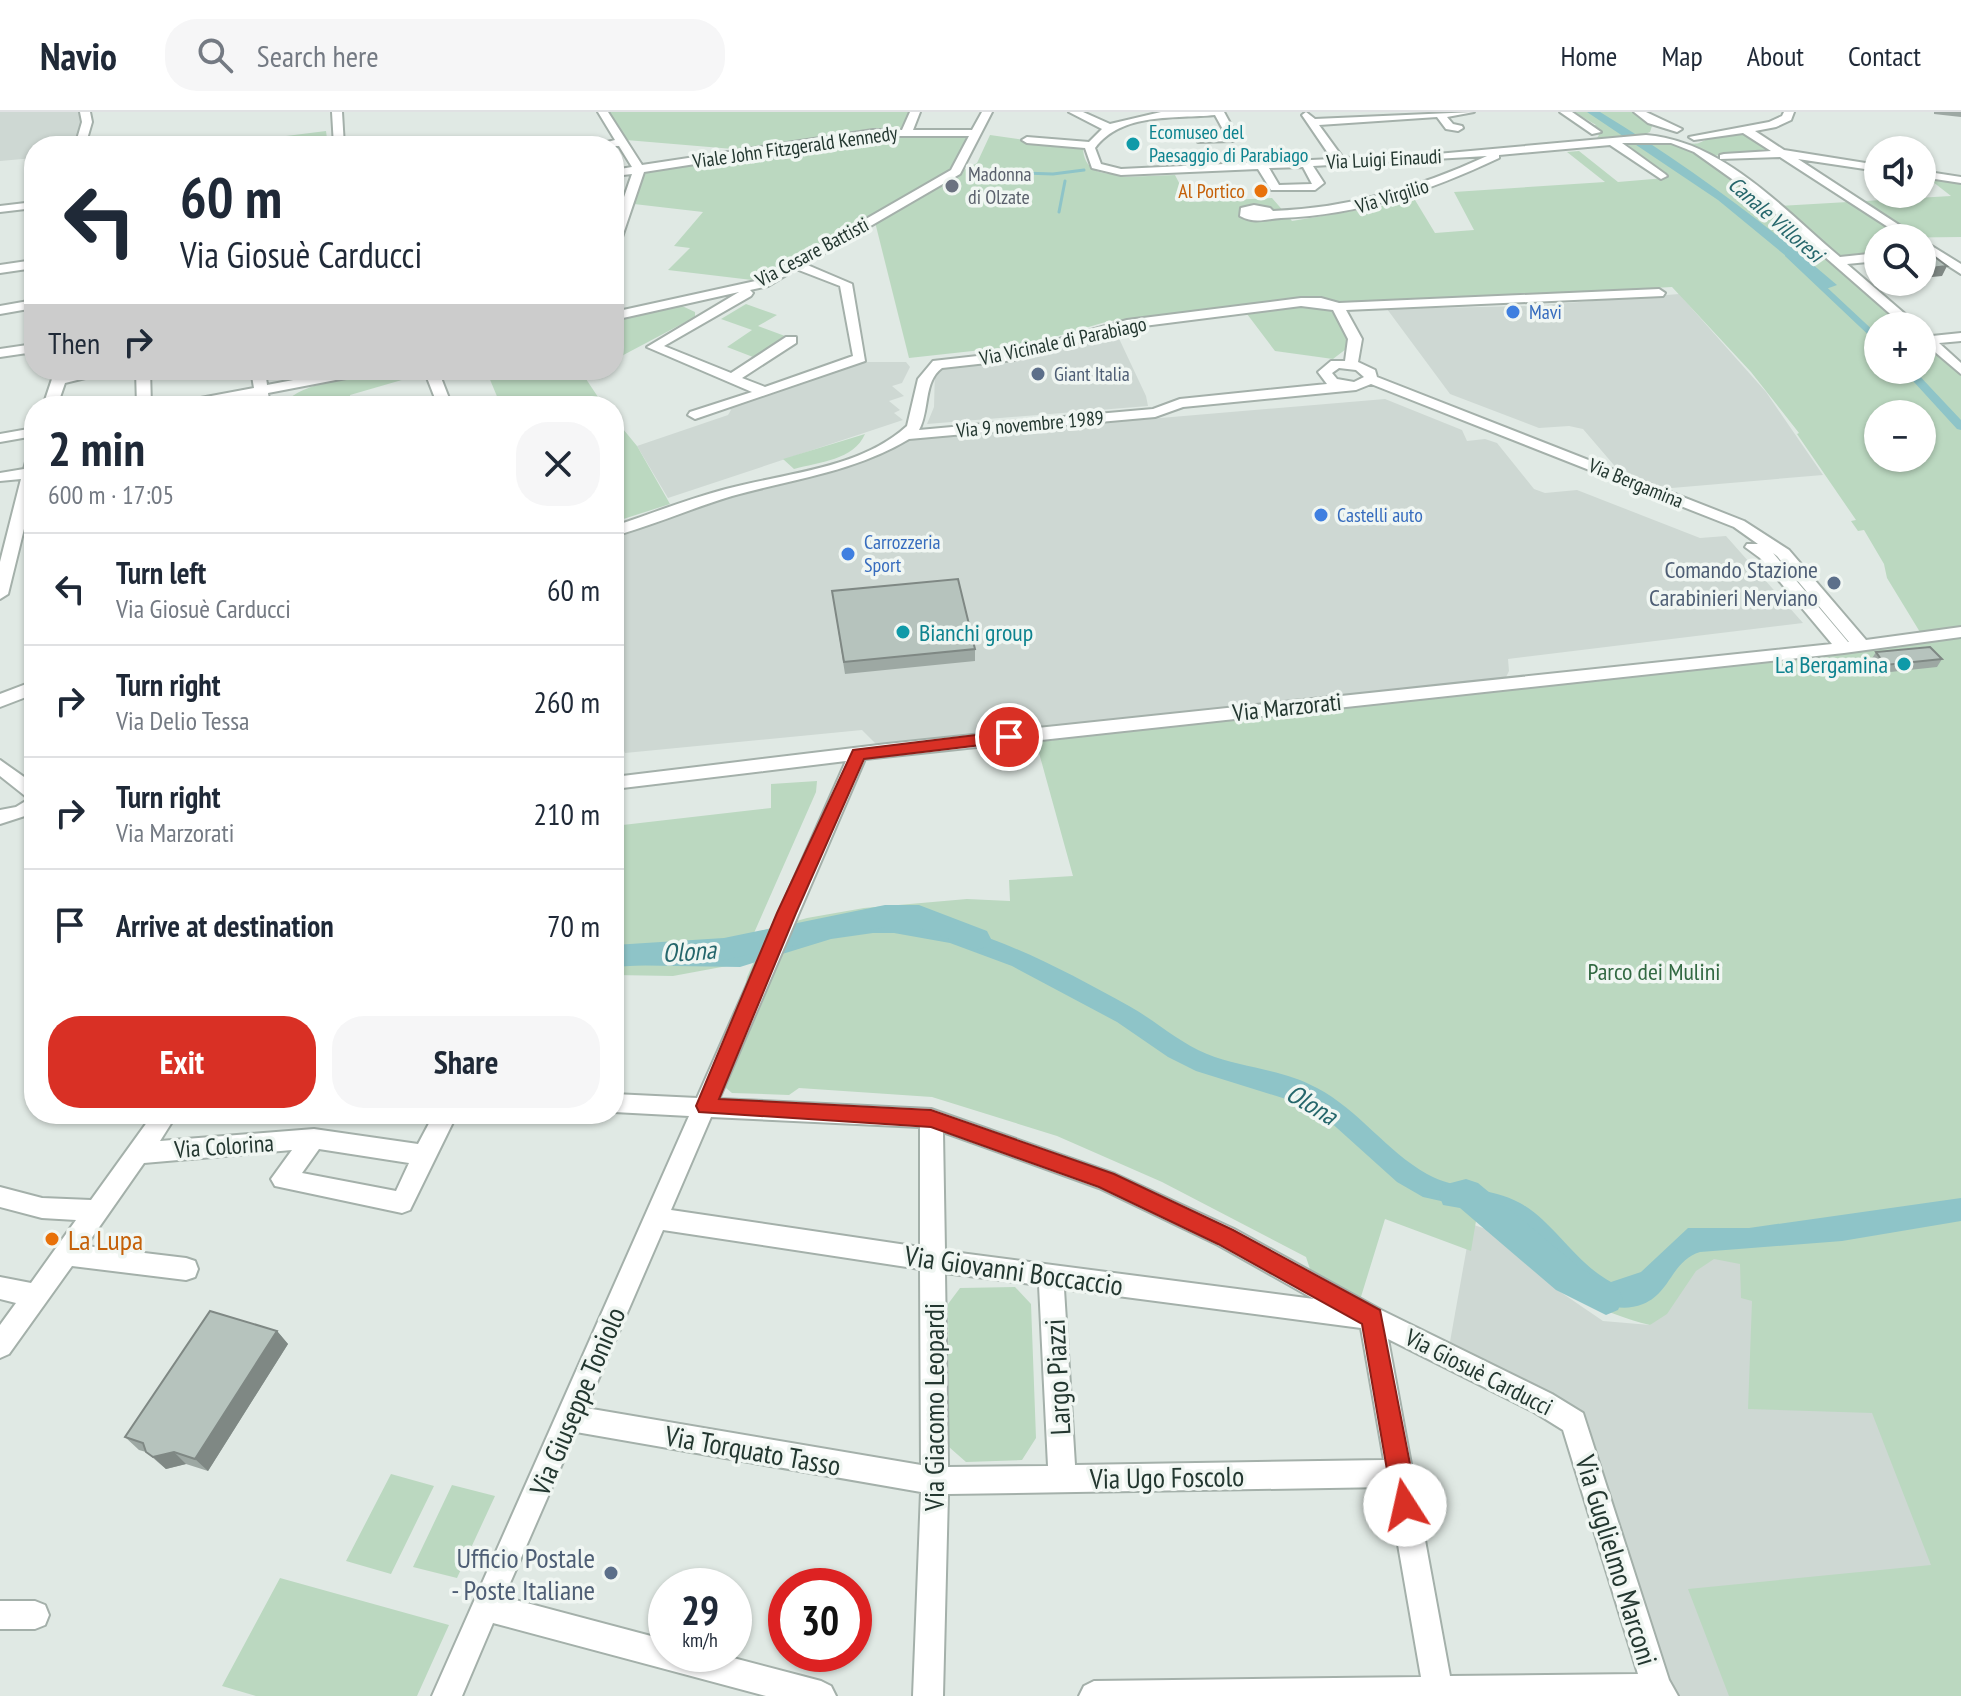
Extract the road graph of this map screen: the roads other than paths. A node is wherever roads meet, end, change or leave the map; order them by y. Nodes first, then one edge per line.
1 (85, 112) edge
2 (337, 112) edge
3 (603, 112) edge
4 (915, 112) edge
5 (987, 112) edge
6 (1074, 112) edge
7 (1213, 112) edge
8 (1219, 112) edge
9 (1469, 112) edge
10 (1565, 112) edge
11 (1639, 112) edge
12 (1153, 113) edge
13 (1789, 113) edge
14 (1436, 114) edge
15 (1308, 117) edge
16 (1652, 121) junction
17 (1109, 128) junction
18 (1458, 128) dead end
19 (1745, 129) junction
20 (907, 131) junction
21 (1596, 132) dead end
22 (976, 133) junction
23 (83, 136) edge
24 (338, 136) edge
25 (618, 136) edge
26 (1679, 137) junction
27 (1027, 140) dead end
28 (1202, 140) dead end
29 (1616, 141) junction
30 (624, 145) edge
31 (1091, 145) junction
32 (1508, 150) junction
33 (1784, 153) junction
34 (1453, 155) junction
35 (1724, 157) dead end
36 (1339, 161) junction
37 (1439, 161) junction
38 (1306, 163) junction
39 (1261, 165) junction
40 (1864, 166) edge
41 (639, 169) junction
42 (1469, 169) junction
43 (624, 171) edge
44 (1661, 176) dead end
45 (1936, 176) edge
46 (1961, 180) edge
47 (1438, 183) junction
48 (628, 203) junction
49 (624, 204) edge
50 (24, 206) edge
51 (0, 209) edge
52 (624, 214) edge
53 (1269, 215) dead end
54 (1892, 224) edge
55 (1936, 248) edge
56 (1961, 249) edge
57 (1936, 255) edge
58 (1864, 258) edge
59 (1839, 261) junction
60 (24, 265) edge
61 (796, 265) junction
62 (0, 269) edge
63 (1961, 270) edge
64 (764, 283) junction
65 (1659, 293) dead end
66 (690, 299) junction
67 (24, 306) edge
68 (1338, 307) junction
69 (0, 310) edge
70 (1896, 312) edge
71 (624, 314) edge
72 (709, 315) junction
73 (1936, 337) edge
74 (1961, 337) edge
75 (791, 340) dead end
76 (1936, 347) edge
77 (24, 349) edge
78 (0, 353) edge
79 (1351, 364) junction
80 (1961, 370) edge
81 (731, 379) junction
82 (329, 380) edge
83 (1360, 384) junction
84 (765, 392) junction
85 (269, 396) edge
86 (1155, 413) joint
87 (695, 415) dead end
88 (24, 434) edge
89 (906, 435) junction
90 (0, 438) edge
91 (24, 468) edge
92 (0, 477) edge
93 (24, 497) edge
94 (624, 528) edge
95 (0, 594) edge
96 (1961, 632) edge
97 (1862, 646) junction
98 (1844, 648) junction
99 (24, 691) edge
100 (0, 701) edge
101 (858, 754) junction
102 (3, 773) edge
103 (624, 782) edge
104 (24, 787) edge
105 (24, 811) edge
106 (0, 817) edge
107 (624, 1103) edge
108 (706, 1106) junction
109 (931, 1118) junction
110 (158, 1124) edge
111 (441, 1124) edge
112 (314, 1139) junction
113 (424, 1155) junction
114 (134, 1156) junction
115 (0, 1197) edge
116 (95, 1211) junction
117 (656, 1218) junction
118 (67, 1252) junction
119 (932, 1260) junction
120 (186, 1269) dead end
121 (1051, 1276) junction
122 (0, 1288) edge
123 (36, 1295) junction
124 (1372, 1318) junction
125 (0, 1346) edge
126 (571, 1418) junction
127 (1574, 1422) joint
128 (1400, 1473) junction
129 (1062, 1479) junction
130 (935, 1481) junction
131 (487, 1607) junction
132 (0, 1615) edge
133 (35, 1615) dead end
134 (1660, 1692) edge
135 (1439, 1694) edge
136 (447, 1696) edge
137 (821, 1696) edge
138 (928, 1696) edge
139 (1094, 1696) edge

1 - 23 street
2 - 24 street
3 - 25 street
4 - 20 street
5 - 22 street, Via Cesare Battisti
6 - 17 street
7 - 12 street
8 - 28 street
9 - 14 street
10 - 21 street
11 - 16 street
12 - 17 street
13 - 19 street
14 - 15 street
14 - 18 street
15 - 36 street
16 - 26 street
16 - 26 street
17 - 31 street
19 - 26 street
19 - 33 street
20 - 22 street, Viale John Fitzgerald Kennedy
20 - 41 street, Viale John Fitzgerald Kennedy
22 - 61 street, Via Cesare Battisti
26 - 29 street, Via Luigi Einaudi
26 - 59 street
27 - 31 street
29 - 32 street, Via Luigi Einaudi
29 - 44 street
30 - 41 street
31 - 39 street, Via Luigi Einaudi
32 - 34 street, Via Luigi Einaudi
32 - 42 street, Via Virgilio
33 - 35 street
33 - 40 street
33 - 54 street
34 - 37 street, Via Luigi Einaudi
34 - 42 street
36 - 37 street, Via Luigi Einaudi
36 - 38 street, Via Luigi Einaudi
37 - 42 street
37 - 47 street
38 - 39 street, Via Luigi Einaudi
38 - 39 street
41 - 43 street, Viale John Fitzgerald Kennedy
41 - 48 street
42 - 47 street, Via Virgilio
45 - 46 street
47 - 53 street, Via Virgilio
48 - 49 street
48 - 52 street
50 - 51 street
55 - 56 street
57 - 63 street
58 - 59 street
59 - 70 street
60 - 62 street
61 - 64 street, Via Cesare Battisti
61 - 84 street
64 - 66 street, Via Cesare Battisti
64 - 72 street
65 - 68 street
66 - 71 street, Via Cesare Battisti
66 - 72 street
67 - 69 street
68 - 79 street
68 - 89 street, Via Vicinale di Parabiago
72 - 81 street
73 - 74 street
75 - 81 street
76 - 80 street
77 - 78 street
79 - 83 street
79 - 83 street
81 - 84 street
82 - 85 street
83 - 86 street, Via Bergamina
83 - 97 street, Via Bergamina
83 - 98 street, Via Bergamina
84 - 87 street
86 - 89 street, Via 9 novembre 1989
88 - 90 street
89 - 94 street
91 - 92 street
93 - 95 street
96 - 97 street, Via Marzorati
97 - 98 street, Via Marzorati
98 - 101 street, Via Marzorati
99 - 100 street
101 - 103 street, Via Marzorati
101 - 108 street, Via Giuseppe Toniolo
102 - 104 street
105 - 106 street
107 - 108 street, Via Giosuè Carducci
108 - 109 street, Via Giosuè Carducci
108 - 117 street, Via Giuseppe Toniolo
109 - 119 street, Via Giacomo Leopardi
109 - 124 street, Via Giosuè Carducci
110 - 114 street
111 - 113 street
112 - 113 street, Via Colorina
112 - 113 street
112 - 114 street, Via Colorina
114 - 116 street
115 - 116 street
116 - 118 street
117 - 119 street, Via Giovanni Boccaccio
117 - 126 street, Via Giuseppe Toniolo
118 - 120 street
118 - 123 street
119 - 121 street, Via Giovanni Boccaccio
119 - 130 street, Via Giacomo Leopardi
121 - 124 street, Via Giovanni Boccaccio
121 - 129 street, Largo Piazzi
122 - 123 street
123 - 125 street
124 - 127 street, Via Giosuè Carducci
124 - 128 street
126 - 130 street, Via Torquato Tasso
126 - 131 street, Via Giuseppe Toniolo
127 - 134 street, Via Guglielmo Marconi
128 - 129 street, Via Ugo Foscolo
128 - 135 street
129 - 130 street, Via Ugo Foscolo
130 - 138 street, Via Giacomo Leopardi
131 - 136 street, Via Giuseppe Toniolo
131 - 137 street
132 - 133 street
134 - 135 street
135 - 139 street

